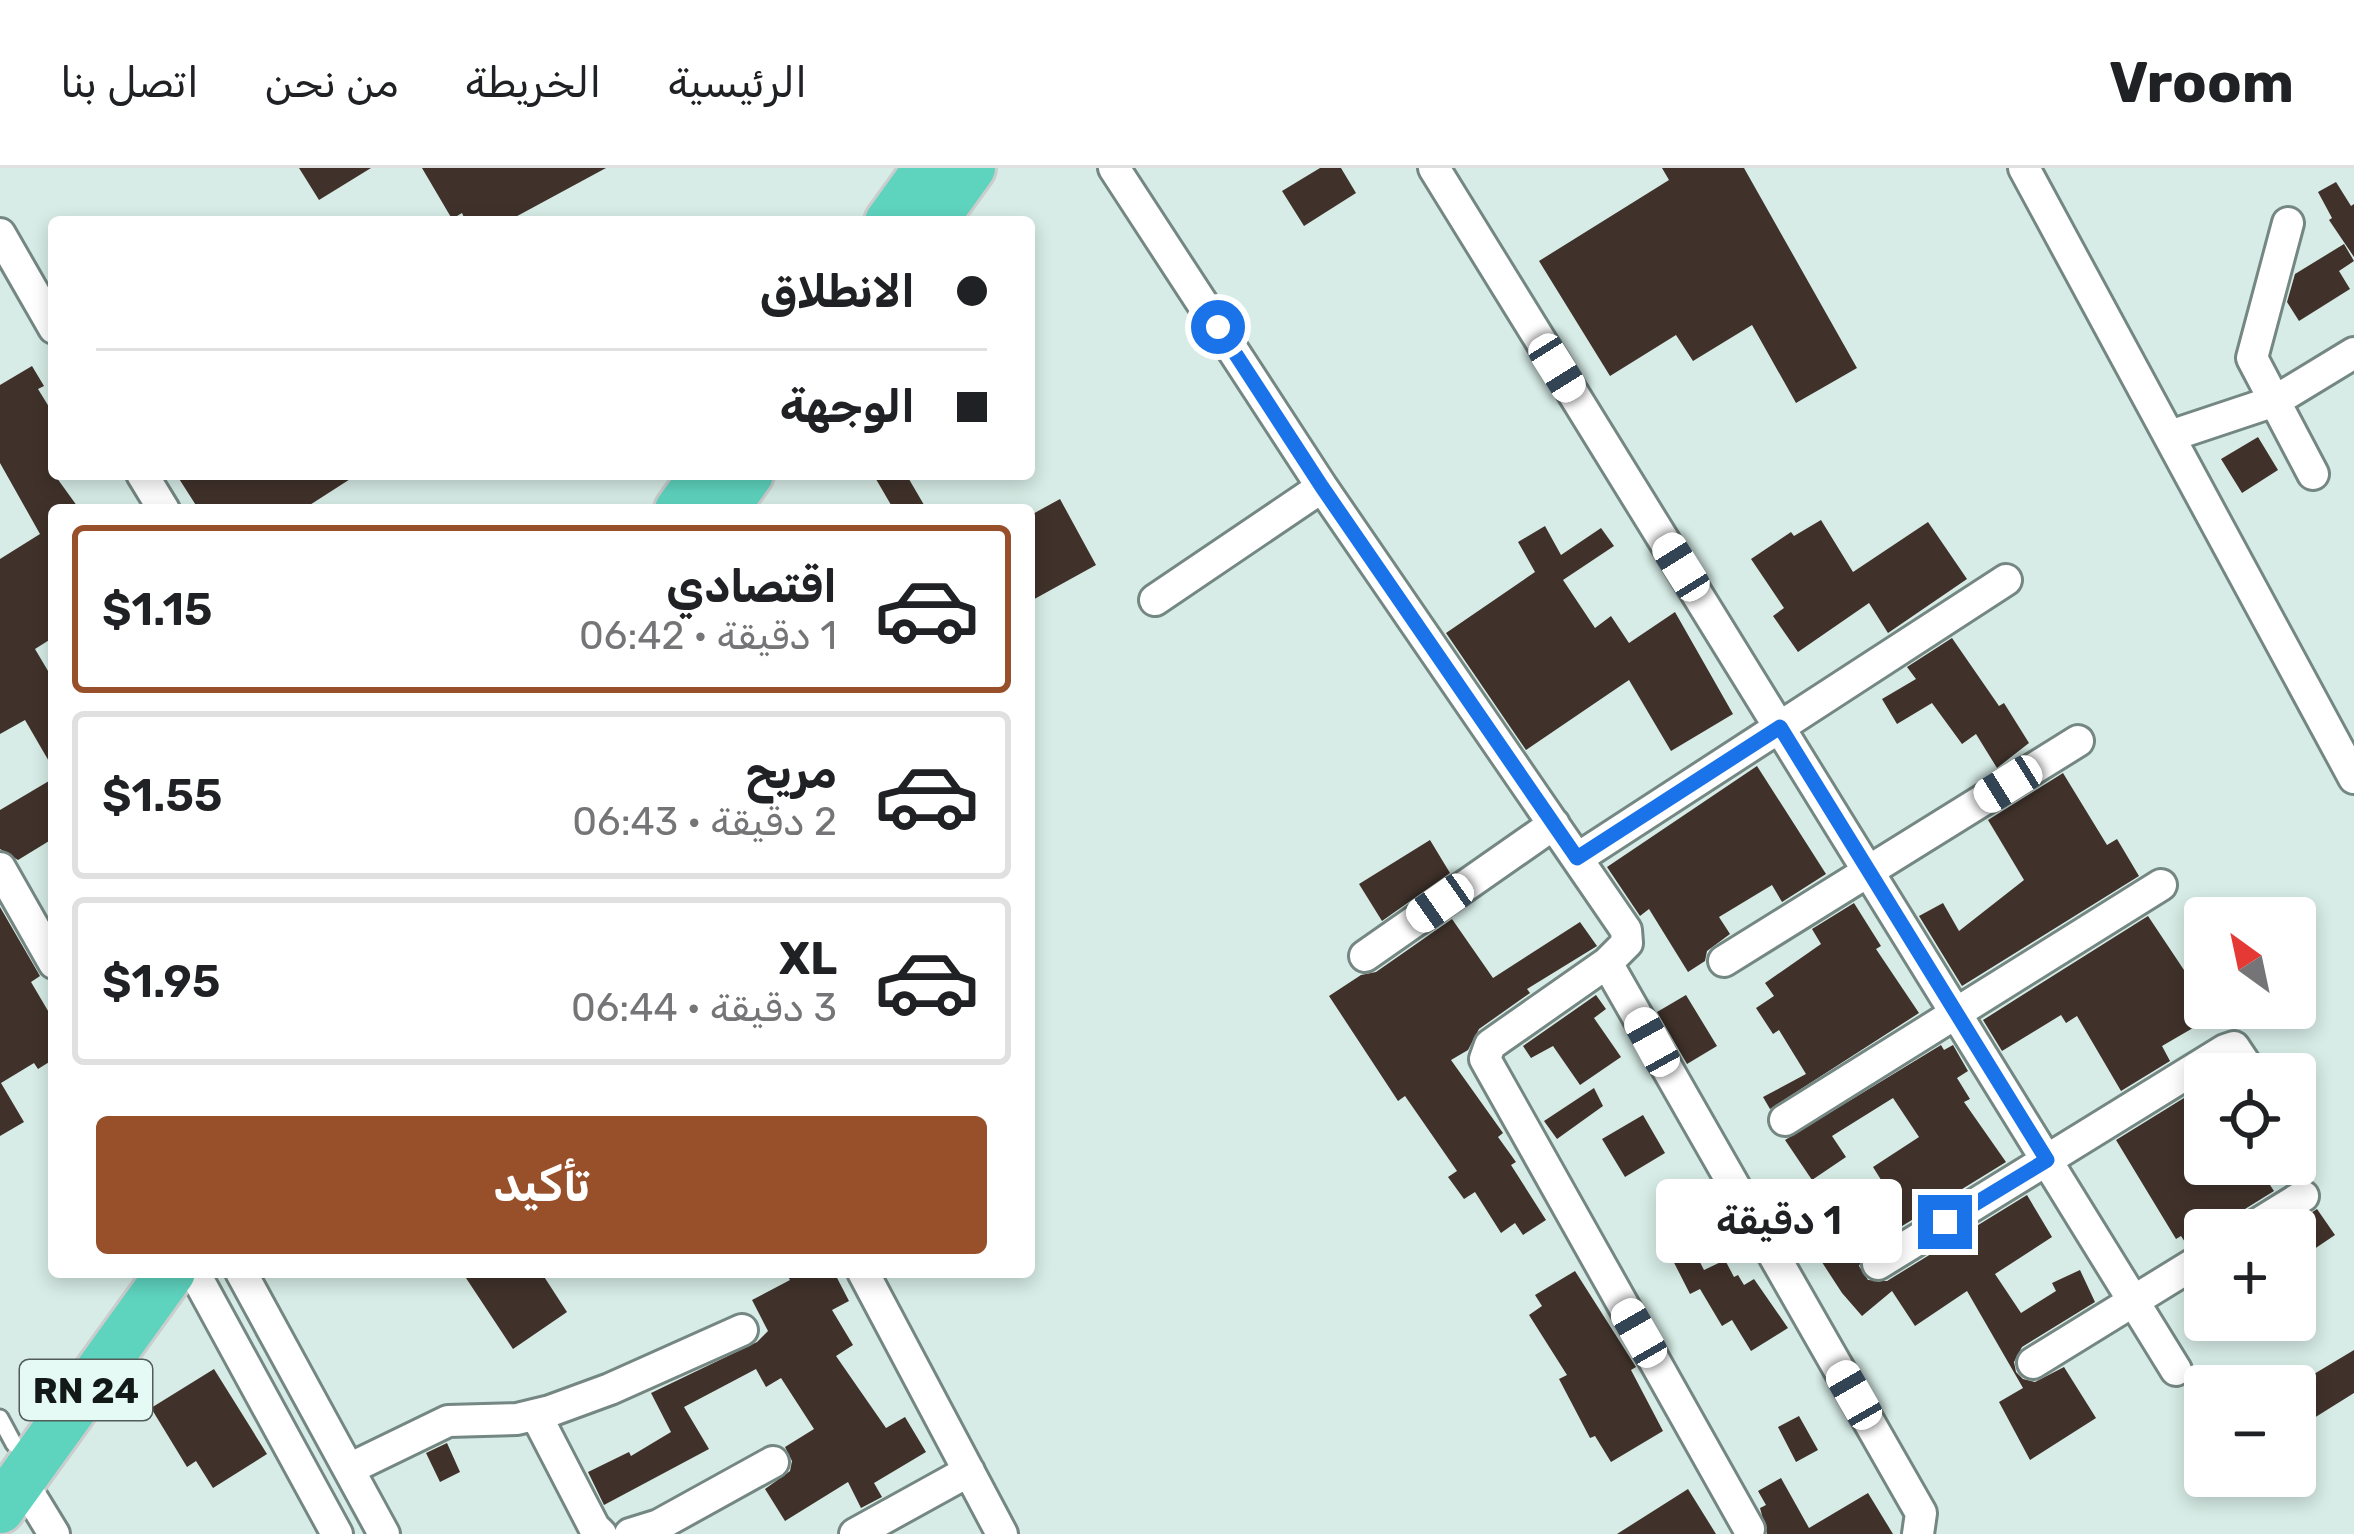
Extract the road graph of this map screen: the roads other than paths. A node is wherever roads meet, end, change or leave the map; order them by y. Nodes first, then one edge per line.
1 (928, 168) edge
2 (971, 168) edge
3 (1114, 168) edge
4 (1434, 168) edge
5 (2024, 168) edge
6 (893, 216) edge
7 (936, 216) edge
8 (2288, 223) dead end
9 (0, 235) edge
10 (48, 318) edge
11 (2354, 353) edge
12 (2275, 401) junction
13 (2170, 436) junction
14 (2313, 474) dead end
15 (1322, 487) junction
16 (2006, 580) dead end
17 (1155, 600) dead end
18 (1780, 727) junction
19 (2078, 741) dead end
20 (2354, 778) edge
21 (1554, 824) junction
22 (1577, 858) junction
23 (0, 868) edge
24 (1868, 871) junction
25 (2161, 885) dead end
26 (48, 952) edge
27 (1365, 956) dead end
28 (1724, 961) dead end
29 (1607, 964) junction
30 (1956, 1013) junction
31 (2184, 1075) edge
32 (1785, 1120) dead end
33 (2047, 1160) junction
34 (2302, 1196) dead end
35 (2281, 1209) edge
36 (1878, 1264) dead end
37 (2184, 1270) edge
38 (132, 1278) edge
39 (167, 1278) edge
40 (197, 1278) edge
41 (244, 1278) edge
42 (866, 1278) edge
43 (2134, 1301) junction
44 (742, 1330) dead end
45 (2033, 1363) dead end
46 (2176, 1370) dead end
47 (536, 1415) junction
48 (772, 1462) dead end
49 (7, 1463) edge
50 (349, 1469) junction
51 (969, 1471) junction
52 (322, 1529) edge
53 (1749, 1529) dead end
54 (54, 1534) edge
55 (384, 1534) edge
56 (601, 1534) edge
57 (630, 1534) edge
58 (855, 1534) edge
59 (1002, 1534) edge
60 (1918, 1534) edge

1 - 6 highway
2 - 7 highway
3 - 15 street
4 - 18 street
5 - 13 street
8 - 12 street
9 - 10 street
11 - 12 street
12 - 13 street
12 - 14 street
13 - 20 street
15 - 17 street
15 - 21 street
16 - 18 street
18 - 22 street
18 - 24 street
19 - 24 street
21 - 22 street
21 - 27 street
22 - 29 street
23 - 26 street
24 - 28 street
24 - 30 street
25 - 30 street
29 - 53 street
29 - 60 street
30 - 32 street
30 - 33 street
31 - 33 street
33 - 36 street
33 - 43 street
34 - 35 street
37 - 43 street
38 - 49 highway, RN 24
39 - 49 highway, RN 24
40 - 52 street
41 - 50 street
42 - 51 street
43 - 45 street
43 - 46 street
44 - 47 street
47 - 50 street
47 - 56 street
48 - 57 street
49 - 54 street
50 - 55 street
51 - 58 street
51 - 59 street

